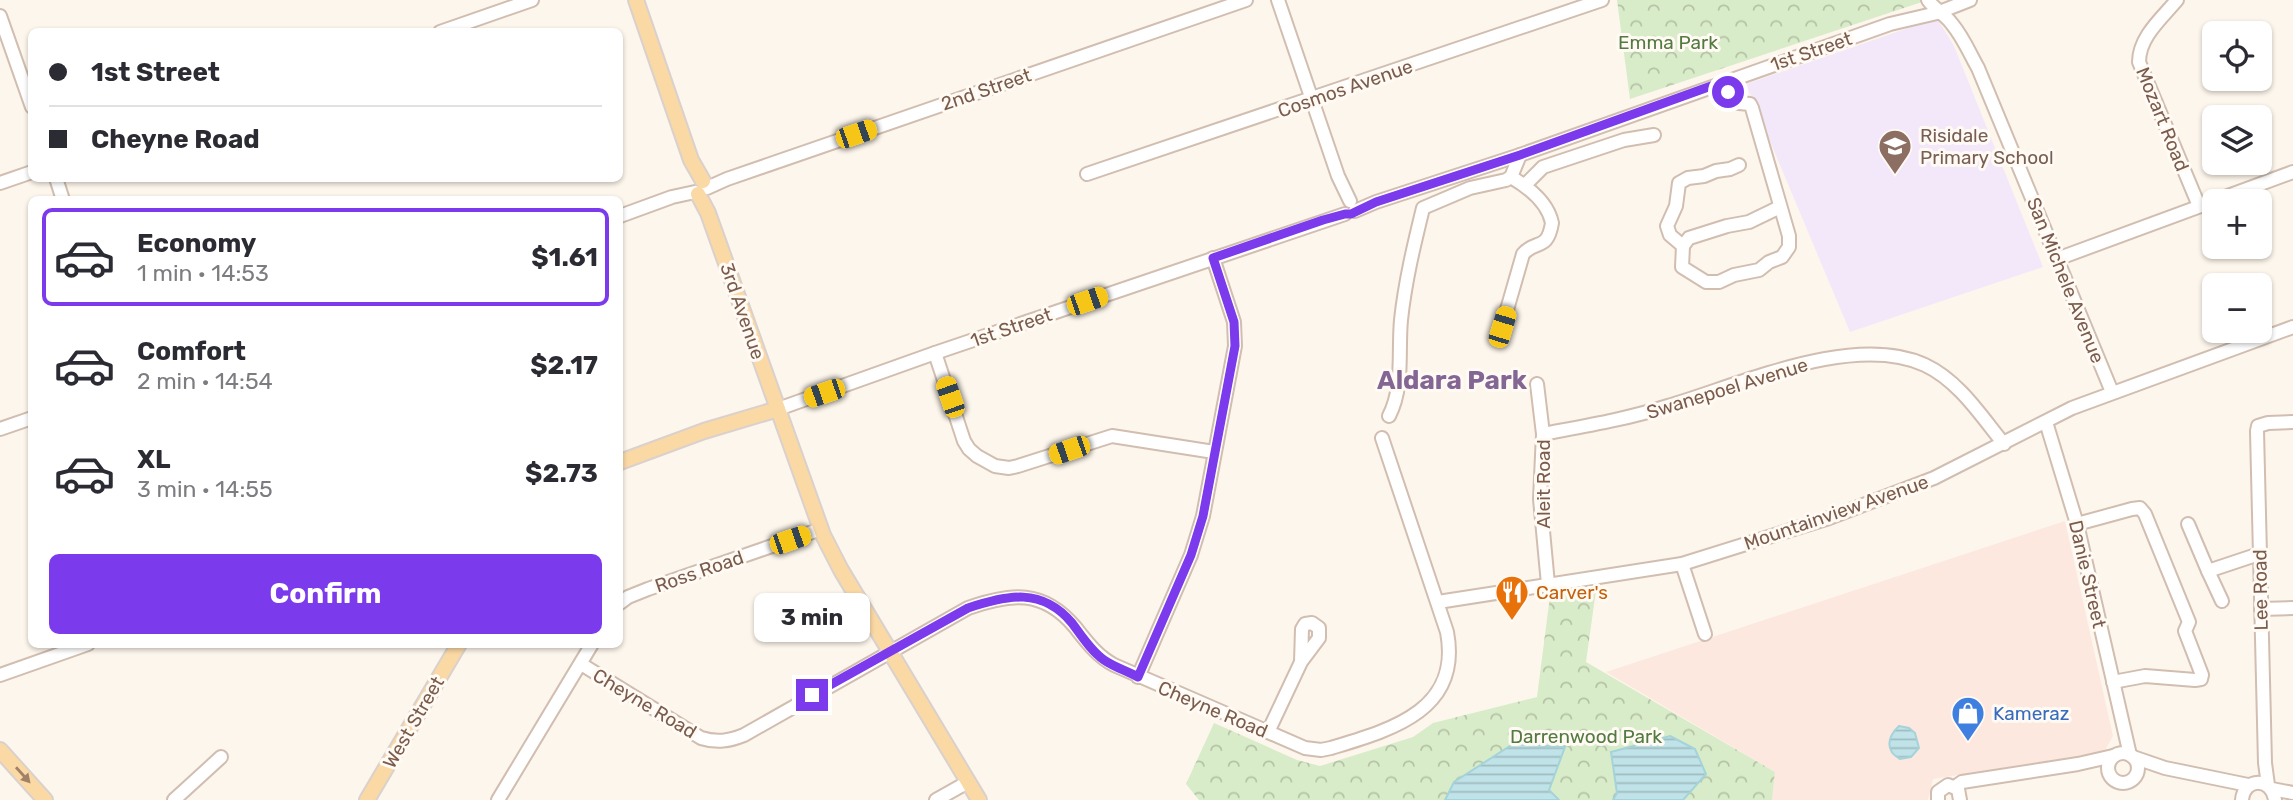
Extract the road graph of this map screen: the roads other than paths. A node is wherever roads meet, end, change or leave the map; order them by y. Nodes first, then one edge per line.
1 (532, 0) edge
2 (636, 0) edge
3 (1246, 0) edge
4 (1278, 0) edge
5 (1602, 0) edge
6 (1970, 0) edge
7 (2177, 0) edge
8 (1940, 7) edge
9 (0, 16) edge
10 (452, 28) edge
11 (1725, 81) junction
12 (28, 96) edge
13 (1312, 99) junction
14 (1654, 135) dead end
15 (1520, 155) junction
16 (1739, 165) dead end
17 (2293, 172) edge
18 (28, 173) edge
19 (1087, 174) dead end
20 (1511, 177) junction
21 (0, 183) edge
22 (1525, 185) junction
23 (700, 187) junction
24 (1348, 206) junction
25 (2199, 206) junction
26 (1780, 207) junction
27 (623, 215) edge
28 (1684, 246) junction
29 (1213, 258) junction
30 (2057, 259) junction
31 (1502, 327) dead end
32 (2293, 327) edge
33 (935, 353) junction
34 (1537, 384) dead end
35 (2112, 392) junction
36 (778, 409) junction
37 (1389, 416) dead end
38 (28, 419) edge
39 (2046, 422) junction
40 (2293, 422) edge
41 (0, 429) edge
42 (1544, 433) junction
43 (1382, 438) dead end
44 (2004, 444) junction
45 (1214, 452) junction
46 (623, 461) edge
47 (2077, 524) junction
48 (2188, 524) dead end
49 (821, 529) junction
50 (2259, 554) junction
51 (1682, 564) junction
52 (2208, 571) junction
53 (1548, 584) junction
54 (623, 601) edge
55 (2222, 601) dead end
56 (1438, 602) junction
57 (2293, 608) edge
58 (2260, 609) junction
59 (1705, 634) dead end
60 (77, 648) edge
61 (457, 648) edge
62 (590, 648) edge
63 (891, 652) junction
64 (1301, 662) dead end
65 (580, 664) junction
66 (0, 675) edge
67 (1138, 677) junction
68 (2113, 682) junction
69 (1268, 732) junction
70 (0, 750) edge
71 (2124, 755) junction
72 (221, 757) dead end
73 (2078, 764) junction
74 (2165, 768) junction
75 (2136, 776) junction
76 (2111, 778) junction
77 (2224, 781) junction
78 (968, 782) junction
79 (1955, 787) junction
80 (2266, 790) edge
81 (2293, 793) edge
82 (45, 800) edge
83 (174, 800) edge
84 (367, 800) edge
85 (498, 800) edge
86 (936, 800) edge
87 (979, 800) edge
88 (1938, 800) edge
89 (1960, 800) edge
90 (2242, 800) edge

1 - 10 street
2 - 23 main road, 3rd Avenue
3 - 23 street, 2nd Street
4 - 13 street
5 - 13 street, Cosmos Avenue
6 - 8 street, 1st Street
7 - 25 street, Mozart Road
8 - 11 street, 1st Street
8 - 30 street, San Michele Avenue
9 - 12 street
11 - 15 street, 1st Street
11 - 26 street
13 - 19 street, Cosmos Avenue
13 - 24 street
14 - 22 street
15 - 20 street
15 - 24 street, 1st Street
16 - 28 street
17 - 25 street
18 - 21 street
20 - 22 street
20 - 37 street
22 - 31 street
23 - 27 street, 2nd Street
23 - 36 main road, 3rd Avenue
24 - 29 street, 1st Street
25 - 30 street
26 - 28 street
26 - 28 street
29 - 33 street, 1st Street
29 - 45 street
30 - 35 street, San Michele Avenue
32 - 35 street, Mountainview Avenue
33 - 36 street, 1st Street
33 - 45 street
34 - 42 street, Aleit Road
35 - 39 street, Mountainview Avenue
36 - 46 main road
36 - 49 main road, 3rd Avenue
38 - 41 street
39 - 44 street, Mountainview Avenue
39 - 47 street, Danie Street
40 - 50 street, Lee Road
42 - 44 street, Swanepoel Avenue
42 - 53 street, Aleit Road
43 - 56 street, Cheyne Road
44 - 51 street, Mountainview Avenue
45 - 67 street
47 - 68 street, Danie Street
47 - 68 street
48 - 52 street
49 - 54 street, Ross Road
49 - 63 main road, 3rd Avenue
50 - 52 street
50 - 58 street, Lee Road
51 - 53 street, Mountainview Avenue
51 - 59 street
52 - 55 street
53 - 56 street, Mountainview Avenue
56 - 69 street, Cheyne Road
57 - 58 street
58 - 80 street, Lee Road
60 - 66 street
61 - 84 main road, West Street
62 - 65 street
63 - 65 street, Cheyne Road
63 - 67 street, Cheyne Road
63 - 78 main road, 3rd Avenue
64 - 69 street
65 - 85 street
67 - 69 street, Cheyne Road
68 - 71 street, Danie Street
70 -> 82 main road
71 - 73 street
71 - 74 street
71 - 75 street
71 - 76 street
72 - 83 street
73 - 76 street
73 - 79 street
74 - 75 street
74 - 77 street
75 - 76 street
77 - 80 street
77 - 90 street
78 - 86 street
78 - 87 main road, 3rd Avenue
79 - 88 street
79 - 89 street
80 - 81 street
80 - 90 street

